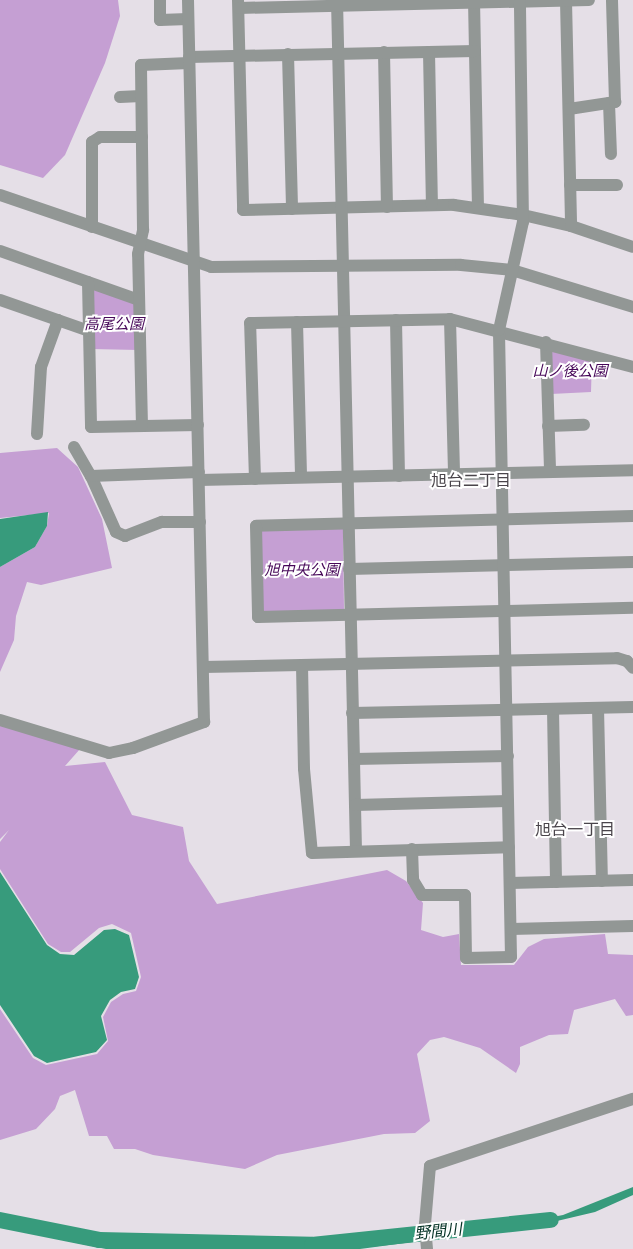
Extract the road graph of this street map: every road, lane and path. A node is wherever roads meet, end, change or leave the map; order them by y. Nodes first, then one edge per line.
1 (160, 0) edge
2 (188, 0) edge
3 (589, 0) edge
4 (612, 0) edge
5 (566, 1) edge
6 (474, 2) edge
7 (520, 2) junction
8 (238, 4) edge
9 (337, 4) edge
10 (188, 19) junction
11 (475, 51) junction
12 (384, 52) junction
13 (428, 52) junction
14 (338, 53) junction
15 (288, 54) junction
16 (240, 56) junction
17 (189, 60) junction
18 (141, 96) junction
19 (120, 97) dead end
20 (609, 103) junction
21 (570, 109) junction
22 (142, 137) junction
23 (611, 154) dead end
24 (570, 185) junction
25 (617, 185) dead end
26 (0, 195) edge
27 (432, 205) junction
28 (387, 207) junction
29 (341, 208) junction
30 (478, 208) junction
31 (292, 209) junction
32 (523, 215) junction
33 (571, 226) junction
34 (92, 227) junction
35 (141, 244) junction
36 (633, 247) edge
37 (0, 251) edge
38 (194, 264) junction
39 (342, 265) junction
40 (512, 270) junction
41 (88, 282) junction
42 (0, 300) edge
43 (138, 300) junction
44 (633, 307) edge
45 (58, 320) junction
46 (396, 320) junction
47 (450, 320) junction
48 (343, 321) junction
49 (297, 322) junction
50 (499, 330) junction
51 (89, 331) junction
52 (546, 342) junction
53 (633, 367) edge
54 (198, 425) junction
55 (584, 425) dead end
56 (142, 426) junction
57 (548, 426) junction
58 (37, 434) dead end
59 (74, 447) dead end
60 (633, 470) edge
61 (550, 472) junction
62 (454, 474) junction
63 (501, 474) junction
64 (91, 476) junction
65 (199, 476) junction
66 (399, 476) junction
67 (347, 477) junction
68 (301, 478) junction
69 (255, 479) junction
70 (633, 516) edge
71 (502, 519) junction
72 (200, 522) junction
73 (348, 523) junction
74 (633, 562) edge
75 (503, 565) junction
76 (349, 568) junction
77 (633, 608) edge
78 (504, 611) junction
79 (350, 615) junction
80 (628, 658) edge
81 (505, 660) junction
82 (351, 664) junction
83 (302, 665) junction
84 (203, 667) junction
85 (633, 668) edge
86 (633, 707) edge
87 (553, 708) junction
88 (598, 708) junction
89 (506, 710) junction
90 (352, 713) junction
91 (0, 720) edge
92 (508, 756) junction
93 (354, 760) junction
94 (508, 801) junction
95 (354, 805) junction
96 (509, 847) junction
97 (412, 849) junction
98 (356, 851) junction
99 (633, 880) edge
100 (602, 881) junction
101 (556, 882) junction
102 (510, 883) junction
103 (633, 926) edge
104 (511, 929) junction
105 (633, 1099) edge
106 (427, 1249) edge

1 - 10 street
2 - 10 street
3 - 5 street
4 - 20 street
5 - 7 street
5 - 21 street
6 - 7 street
6 - 9 street
6 - 11 street
7 - 32 street
8 - 9 street
8 - 16 street
9 - 14 street
10 - 17 street
11 - 13 street
11 - 30 street
12 - 13 street
12 - 14 street
12 - 28 street
13 - 27 street
14 - 15 street
14 - 29 street
15 - 16 street
15 - 31 street
16 - 17 street
16 - 31 street
17 - 18 street
17 - 38 street
18 - 19 street
18 - 22 street
20 - 21 street
20 - 23 street
21 - 24 street
22 - 34 street
22 - 35 street
24 - 25 street
24 - 33 street
26 - 34 street
27 - 28 street
27 - 30 street
28 - 29 street
29 - 31 street
29 - 39 street
30 - 32 street
32 - 33 street
32 - 40 street
33 - 36 street
34 - 35 street
35 - 38 street
35 - 43 street
37 - 41 street
38 - 39 street
38 - 54 street
39 - 40 street
39 - 48 street
40 - 44 street
40 - 50 street
41 - 43 street
41 - 51 street
42 - 45 street
43 - 56 street
45 - 51 street
45 - 58 street
46 - 47 street
46 - 48 street
46 - 66 street
47 - 50 street
47 - 62 street
48 - 49 street
48 - 67 street
49 - 68 street
49 - 69 street
50 - 52 street
50 - 63 street
51 - 56 street
52 - 53 street
52 - 57 street
54 - 56 street
54 - 65 street
55 - 57 street
57 - 61 street
59 - 64 street
60 - 61 street
61 - 63 street
62 - 63 street
62 - 66 street
63 - 71 street
64 - 65 street
64 - 72 street
65 - 69 street
65 - 72 street
66 - 67 street
67 - 68 street
67 - 73 street
68 - 69 street
70 - 71 street
71 - 73 street
71 - 75 street
72 - 84 street
73 - 76 street
73 - 79 street
74 - 75 street
75 - 76 street
75 - 78 street
76 - 79 street
77 - 78 street
78 - 79 street
78 - 81 street
79 - 82 street
80 - 81 street
80 - 85 street
81 - 82 street
81 - 89 street
82 - 83 street
82 - 90 street
83 - 84 street
83 - 98 street
84 - 91 street
86 - 88 street
87 - 88 street
87 - 89 street
87 - 101 street
88 - 100 street
89 - 90 street
89 - 92 street
90 - 93 street
92 - 93 street
92 - 94 street
93 - 95 street
94 - 95 street
94 - 96 street
95 - 98 street
96 - 97 street
96 - 102 street
97 - 98 street
97 - 104 street
99 - 100 street
100 - 101 street
101 - 102 street
102 - 104 street
103 - 104 street
105 - 106 street

